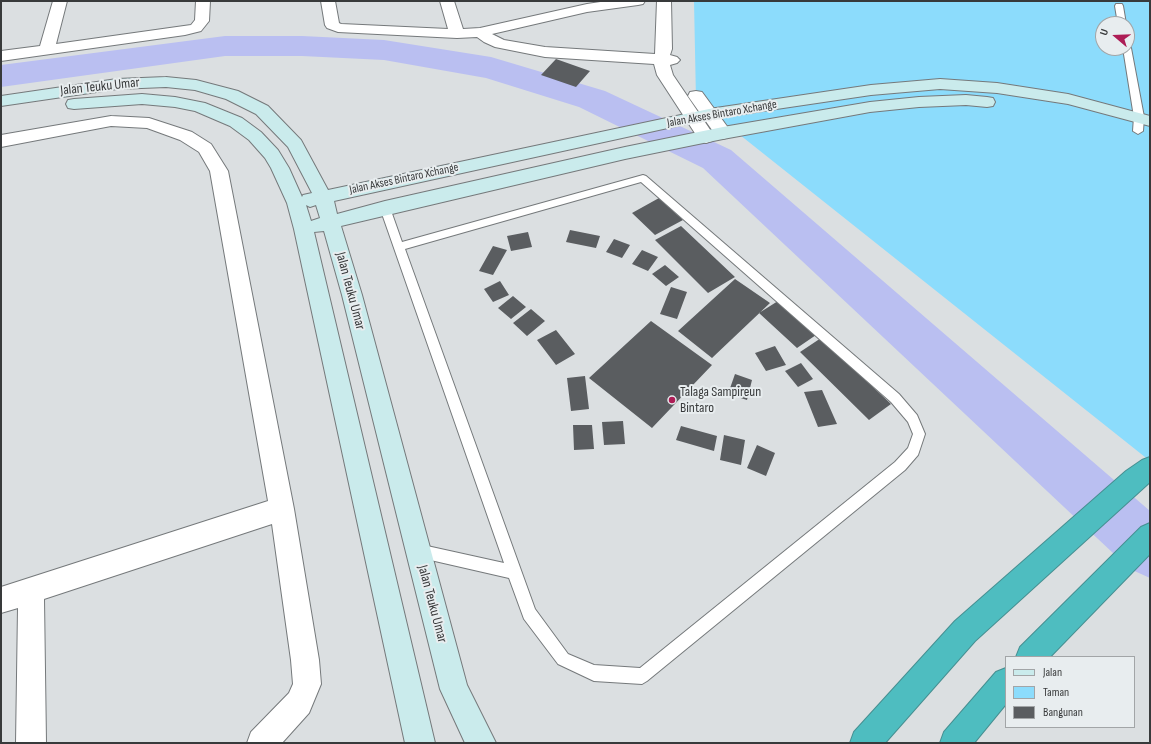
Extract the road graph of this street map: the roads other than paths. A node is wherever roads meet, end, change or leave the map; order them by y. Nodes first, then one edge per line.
1 (60, 1) edge
2 (203, 1) edge
3 (328, 1) edge
4 (447, 1) edge
5 (638, 1) edge
6 (664, 1) edge
7 (585, 5) edge
8 (1119, 6) dead end
9 (1121, 16) edge
10 (480, 32) junction
11 (458, 34) junction
12 (47, 49) junction
13 (1, 56) edge
14 (1129, 56) edge
15 (665, 57) junction
16 (1, 101) edge
17 (1, 116) edge
18 (695, 118) junction
19 (1144, 126) edge
20 (723, 134) junction
21 (702, 138) junction
22 (1, 141) edge
23 (323, 197) junction
24 (296, 203) junction
25 (385, 208) junction
26 (331, 222) junction
27 (304, 229) junction
28 (399, 247) junction
29 (1143, 473) edge
30 (282, 509) junction
31 (1150, 536) edge
32 (418, 551) junction
33 (514, 572) junction
34 (31, 591) junction
35 (1, 600) edge
36 (1031, 656) edge
37 (1005, 683) edge
38 (31, 743) edge
39 (262, 743) edge
40 (420, 743) edge
41 (481, 743) edge
42 (865, 743) edge
43 (954, 743) edge

1 - 12 street
2 - 12 street
3 - 11 street
4 - 11 street
5 - 7 street
6 - 15 street
7 - 10 street
8 - 9 lane
10 - 11 street
10 - 15 street
12 - 13 street
14 - 19 lane
15 - 18 street
16 - 23 main road, Jalan Teuku Umar
17 - 24 main road, Jalan Teuku Umar
18 - 19 main road, Jalan Akses Bintaro Xchange
18 - 20 street
18 - 21 street
18 - 23 main road, Jalan Akses Bintaro Xchange
19 - 20 main road, Jalan Akses Bintaro Xchange
20 - 21 main road, Jalan Akses Bintaro Xchange
21 - 25 main road, Jalan Akses Bintaro Xchange
22 - 30 street
23 - 24 main road, Jalan Akses Bintaro Xchange
23 - 26 main road, Jalan Teuku Umar
24 - 27 main road, Jalan Teuku Umar
25 - 26 main road, Jalan Akses Bintaro Xchange
25 - 28 lane
26 - 27 main road, Jalan Akses Bintaro Xchange
26 - 32 main road, Jalan Teuku Umar
27 - 40 main road, Jalan Teuku Umar
28 - 33 lane
28 - 33 lane
29 - 42 highway
30 - 34 street
30 - 39 street
31 - 36 highway
32 - 33 lane
32 - 41 main road, Jalan Teuku Umar
34 - 35 street
34 - 38 street
37 - 43 highway

